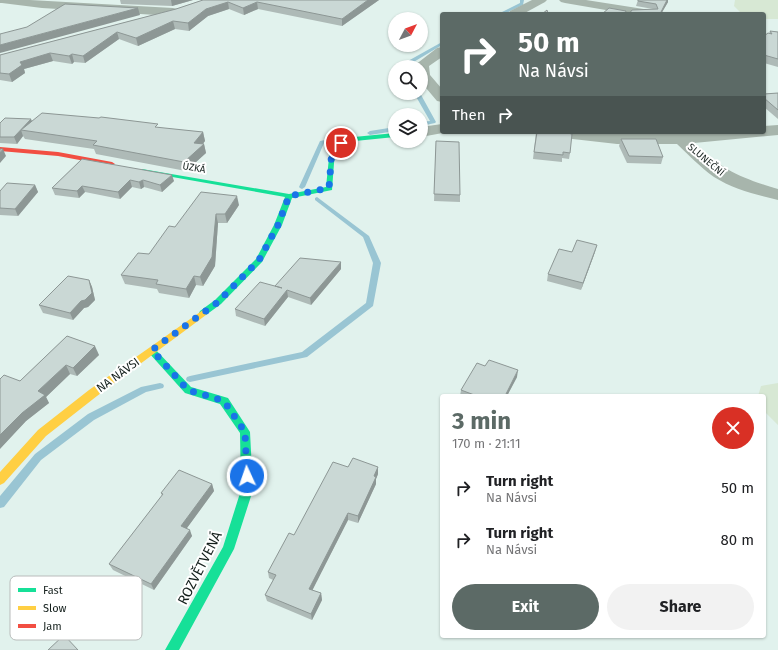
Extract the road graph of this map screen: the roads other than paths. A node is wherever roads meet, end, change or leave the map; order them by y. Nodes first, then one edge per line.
1 (2, 0) edge
2 (541, 0) edge
3 (565, 0) edge
4 (176, 11) joint
5 (518, 12) edge
6 (634, 12) edge
7 (143, 20) edge
8 (440, 52) edge
9 (440, 96) edge
10 (440, 128) edge
11 (778, 130) edge
12 (428, 131) edge
13 (766, 131) edge
14 (573, 134) edge
15 (735, 134) edge
16 (388, 136) edge
17 (681, 139) junction
18 (0, 149) edge
19 (119, 165) edge
20 (135, 168) edge
21 (778, 194) edge
22 (289, 196) junction
23 (152, 350) junction
24 (0, 480) edge
25 (172, 650) edge

1 - 4 street
2 - 5 street
3 - 6 street
4 - 7 street
8 - 9 street
10 - 12 street
11 - 13 street
14 - 17 street
15 - 17 street
16 - 22 street
17 - 21 street, SLUNEČNÍ
18 - 19 street
20 - 22 street, ÚZKÁ
22 - 23 street, NA NÁVSI
23 - 24 street, NA NÁVSI
23 - 25 street, ROZVĚTVENÁ

